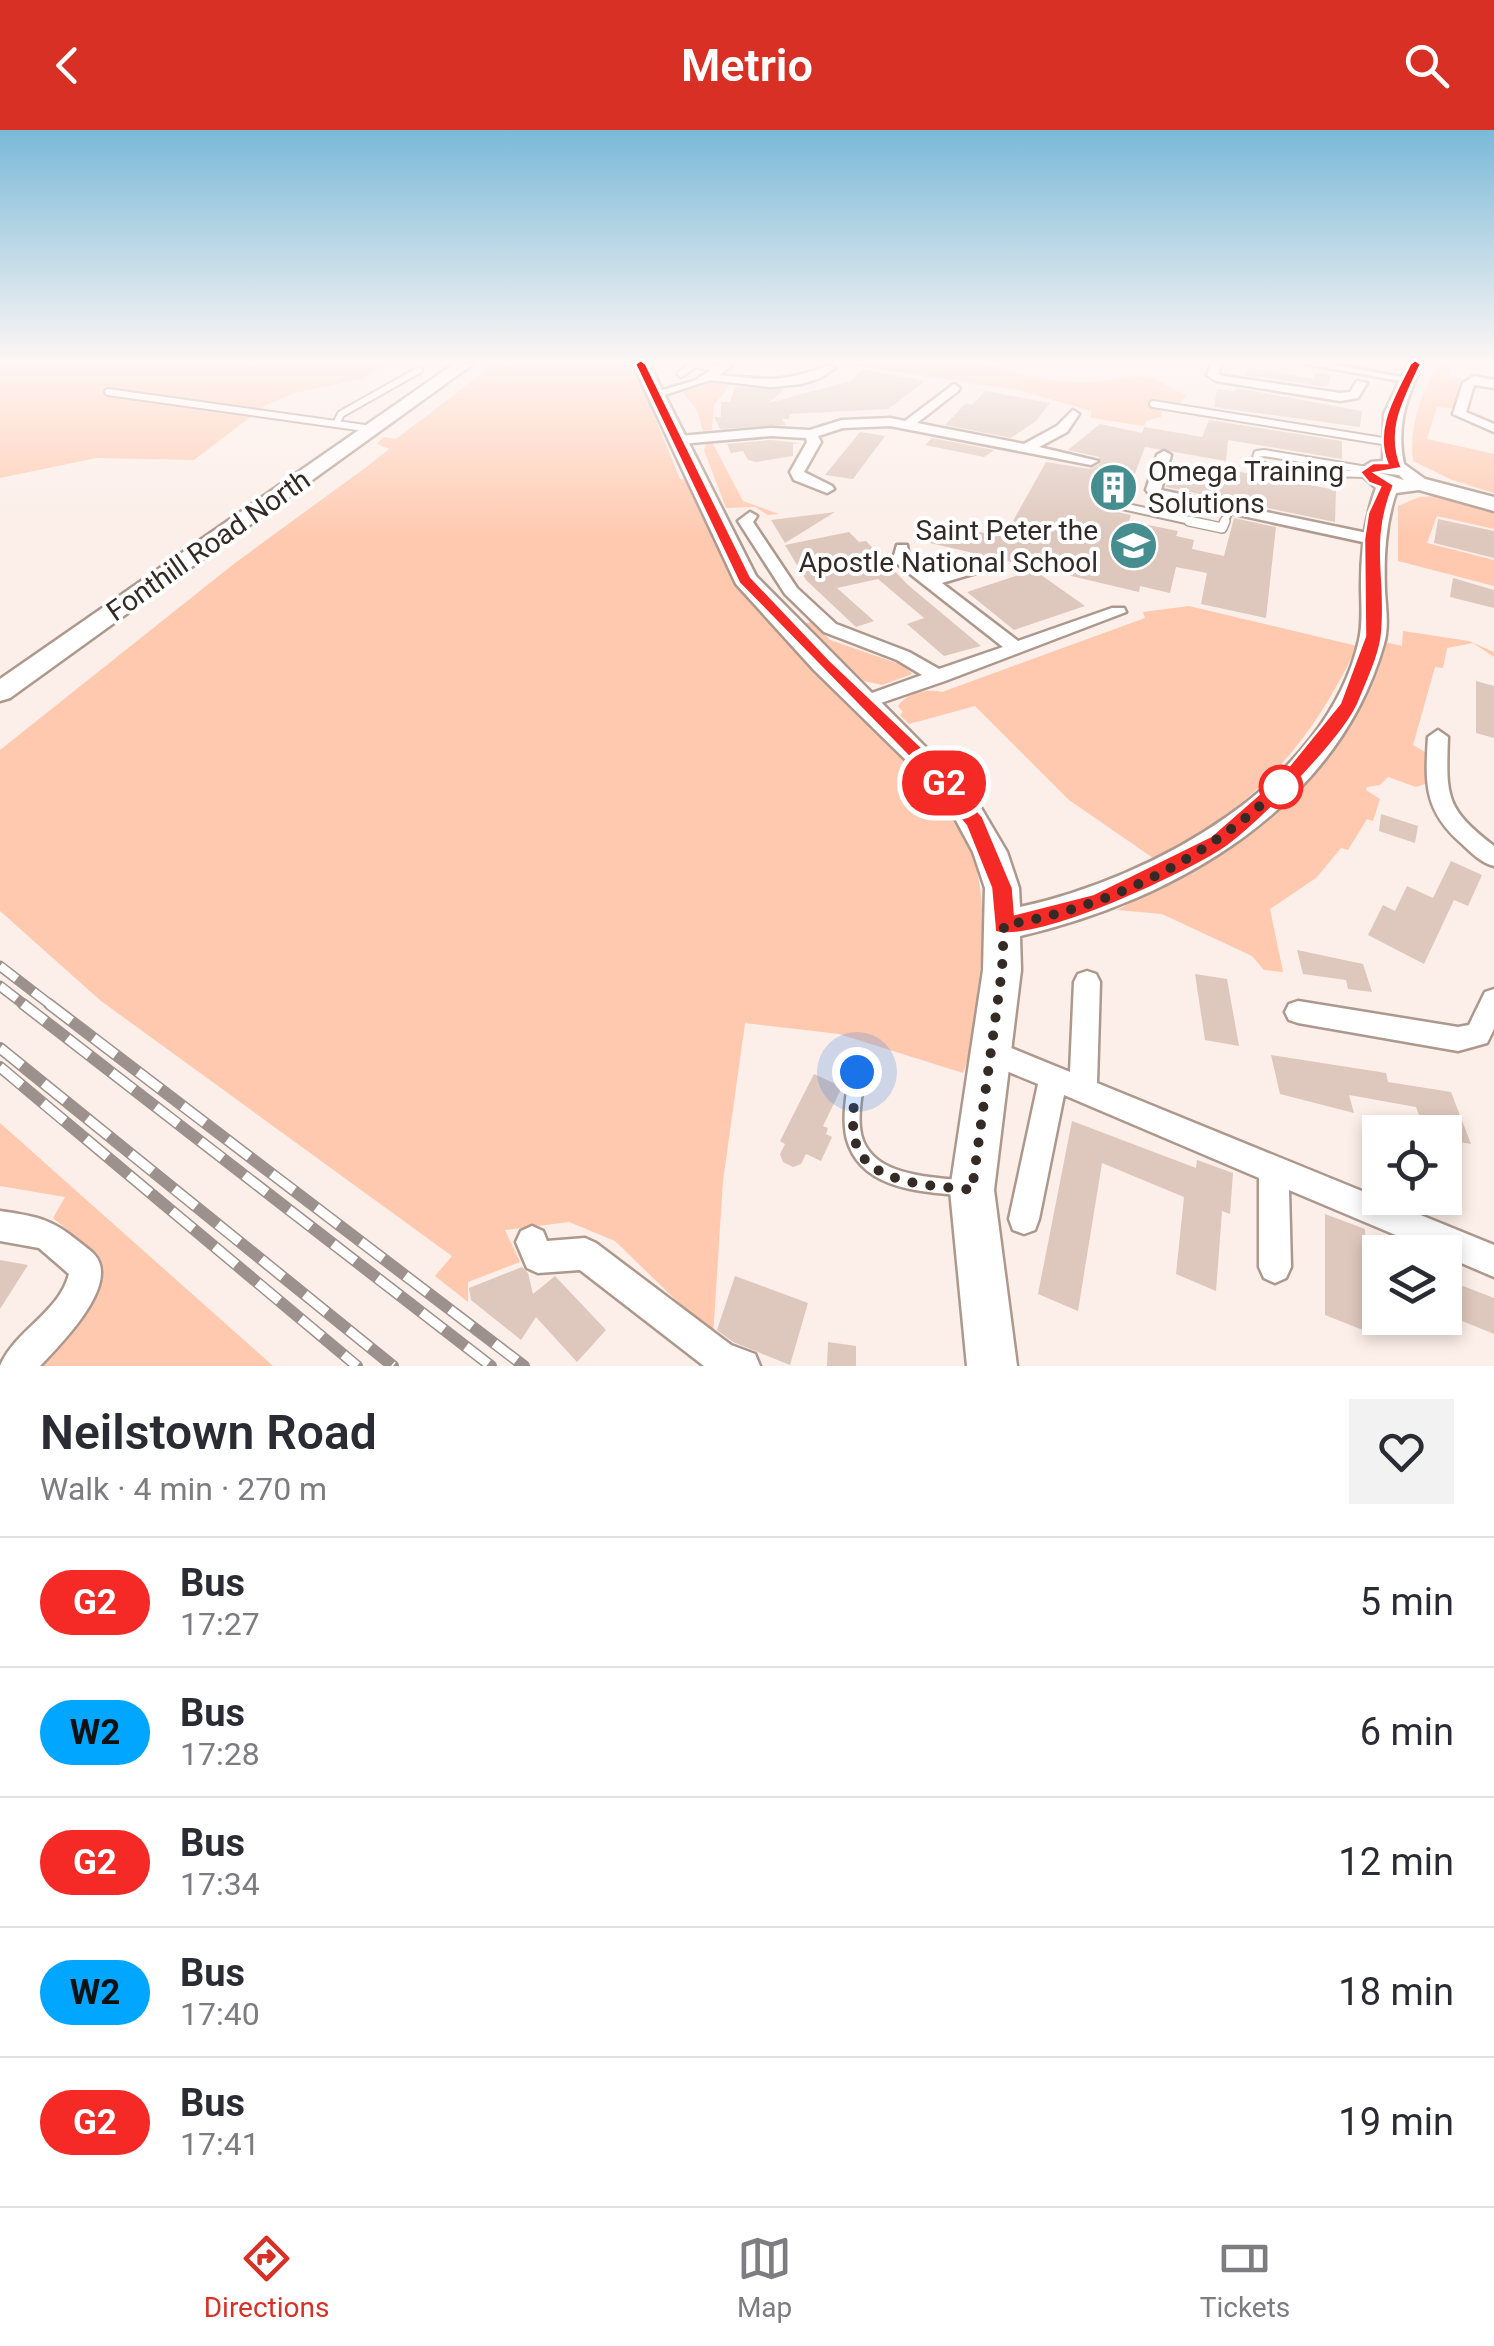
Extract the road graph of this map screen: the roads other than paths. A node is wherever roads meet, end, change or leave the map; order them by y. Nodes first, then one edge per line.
1 (337, 422) edge
2 (382, 422) edge
3 (671, 422) edge
4 (912, 422) edge
5 (1067, 422) edge
6 (1262, 422) edge
7 (1391, 422) edge
8 (909, 424) junction
9 (372, 429) junction
10 (811, 434) junction
11 (680, 440) junction
12 (1388, 442) junction
13 (1030, 447) junction
14 (1164, 455) dead end
15 (1091, 461) dead end
16 (1387, 476) junction
17 (827, 489) dead end
18 (1104, 502) dead end
19 (1494, 504) edge
20 (1229, 511) junction
21 (750, 516) dead end
22 (1372, 539) junction
23 (902, 548) dead end
24 (990, 564) dead end
25 (929, 581) junction
26 (1118, 612) dead end
27 (1017, 649) junction
28 (938, 676) junction
29 (0, 692) edge
30 (865, 702) junction
31 (1438, 737) dead end
32 (1494, 858) edge
33 (1004, 925) junction
34 (1087, 982) dead end
35 (1494, 1000) edge
36 (1298, 1012) dead end
37 (988, 1052) junction
38 (857, 1072) dead end
39 (1053, 1080) junction
40 (1084, 1092) junction
41 (1274, 1168) junction
42 (972, 1190) junction
43 (1024, 1218) dead end
44 (0, 1226) edge
45 (532, 1242) dead end
46 (1494, 1261) edge
47 (1276, 1267) dead end
48 (18, 1366) edge
49 (743, 1366) edge
50 (992, 1366) edge

1 - 9 lane
2 - 9 street, Fonthill Road North
3 - 11 street
4 - 8 street
5 - 13 street
6 - 12 lane
7 - 12 street
8 - 10 street
8 - 13 street
9 - 29 street, Fonthill Road North
10 - 11 street
10 - 17 street
11 - 30 street
12 - 16 street
13 - 15 street
14 - 20 street
16 - 16 lane
16 - 19 street
16 - 22 street
18 - 20 lane
20 - 22 street
21 - 28 street
22 - 33 street
23 - 25 street
24 - 25 street
25 - 27 street
26 - 27 street
27 - 28 street
28 - 30 street
30 - 33 street
31 - 32 street
33 - 37 street
34 - 40 street
35 - 36 street
37 - 39 street
37 - 42 street
38 - 42 lane
39 - 40 street
39 - 43 street
40 - 41 street
41 - 46 street
41 - 47 street
42 - 50 street
44 - 48 street
45 - 49 street

